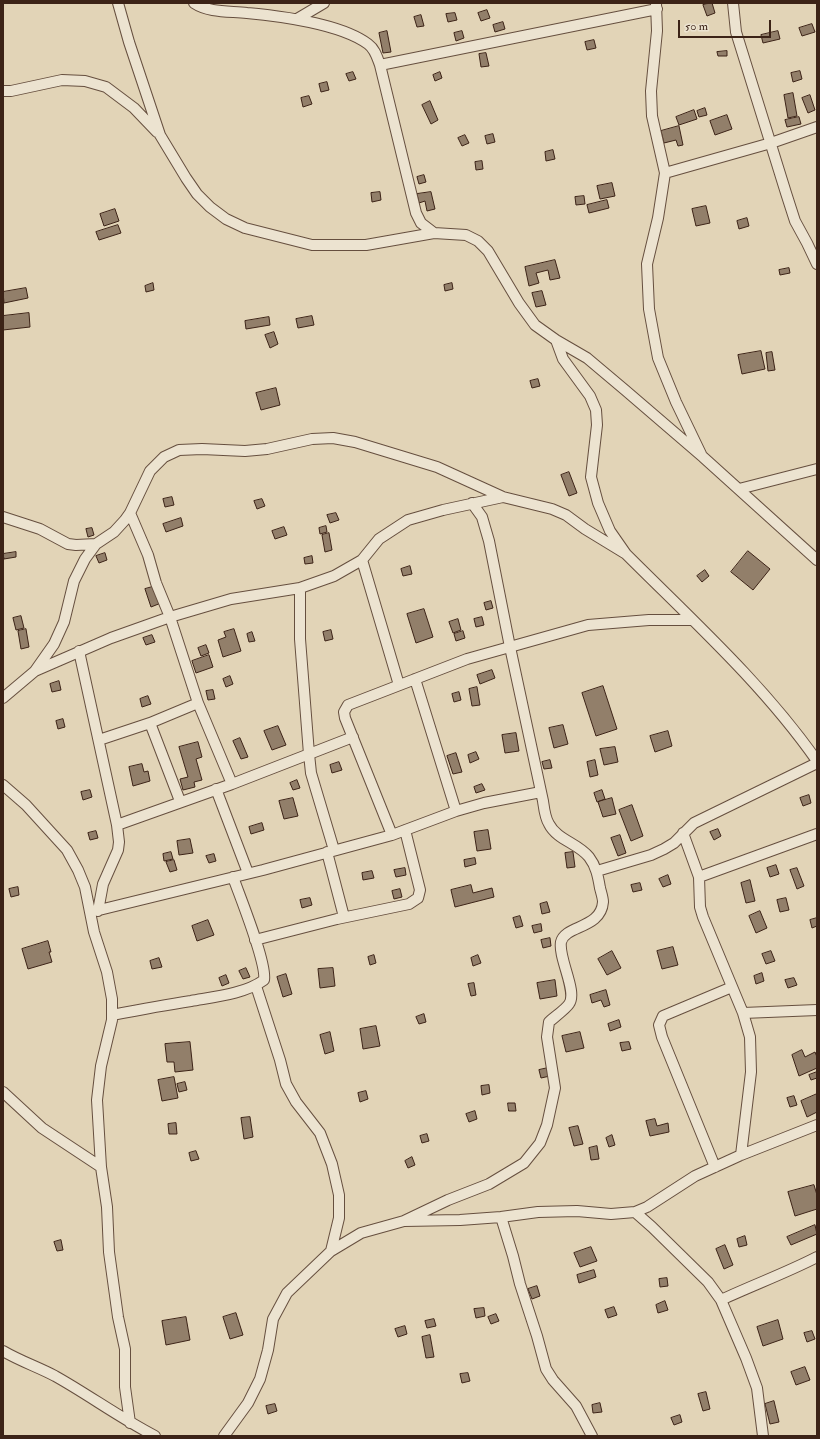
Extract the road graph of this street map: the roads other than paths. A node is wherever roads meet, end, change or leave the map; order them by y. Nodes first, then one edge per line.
1 (118, 3) edge
2 (194, 3) edge
3 (324, 3) edge
4 (733, 3) edge
5 (656, 6) edge
6 (297, 20) junction
7 (380, 64) junction
8 (3, 91) edge
9 (817, 127) edge
10 (160, 135) junction
11 (771, 143) junction
12 (665, 173) junction
13 (434, 233) junction
14 (812, 241) edge
15 (817, 264) edge
16 (556, 340) junction
17 (703, 457) junction
18 (817, 469) edge
19 (738, 489) junction
20 (502, 496) junction
21 (472, 503) junction
22 (130, 513) junction
23 (3, 517) edge
24 (96, 544) junction
25 (626, 554) junction
26 (362, 560) junction
27 (817, 560) edge
28 (300, 588) junction
29 (170, 618) junction
30 (692, 620) junction
31 (510, 647) junction
32 (79, 651) junction
33 (35, 671) junction
34 (416, 679) junction
35 (399, 685) junction
36 (3, 698) edge
37 (198, 703) junction
38 (150, 722) junction
39 (353, 737) junction
40 (99, 740) junction
41 (309, 754) junction
42 (817, 762) edge
43 (232, 784) junction
44 (3, 786) edge
45 (216, 789) junction
46 (541, 792) junction
47 (180, 801) junction
48 (456, 811) junction
49 (117, 825) junction
50 (405, 830) junction
51 (683, 833) junction
52 (817, 834) edge
53 (392, 835) junction
54 (331, 851) junction
55 (597, 871) junction
56 (248, 873) junction
57 (233, 877) junction
58 (699, 877) junction
59 (94, 912) junction
60 (344, 917) junction
61 (255, 940) junction
62 (256, 986) junction
63 (732, 987) junction
64 (817, 1010) edge
65 (743, 1012) junction
66 (112, 1015) junction
67 (3, 1092) edge
68 (817, 1125) edge
69 (741, 1155) junction
70 (101, 1167) junction
71 (715, 1167) junction
72 (635, 1212) junction
73 (501, 1217) junction
74 (404, 1221) junction
75 (331, 1251) junction
76 (817, 1257) edge
77 (721, 1300) junction
78 (3, 1351) edge
79 (130, 1423) junction
80 (154, 1436) edge
81 (224, 1436) edge
82 (592, 1436) edge
83 (763, 1436) edge

1 - 10 street
2 - 6 street
3 - 6 street
4 - 11 street
5 - 7 street
5 - 12 street
6 - 7 street
7 - 13 street
8 - 10 street
9 - 11 street
10 - 13 street
11 - 12 street
11 - 14 street
12 - 17 street
13 - 16 street
14 - 15 street
16 - 17 street
16 - 25 street
17 - 19 street
18 - 19 street
19 - 27 street
20 - 21 street
20 - 22 street
20 - 25 street
21 - 26 street
21 - 31 street
22 - 24 street
22 - 29 street
23 - 24 street
24 - 33 street
25 - 30 street
26 - 28 street
26 - 35 street
28 - 29 street
28 - 41 street
29 - 32 street
29 - 37 street
30 - 31 street
30 - 42 street
31 - 34 street
31 - 46 street
32 - 33 street
32 - 40 street
33 - 36 street
34 - 35 street
34 - 48 street
35 - 39 street
37 - 38 street
37 - 43 street
38 - 40 street
38 - 47 street
39 - 41 street
39 - 53 street
40 - 49 street
41 - 43 street
41 - 54 street
42 - 51 street
43 - 45 street
44 - 59 street
45 - 47 street
45 - 56 street
46 - 48 street
46 - 55 street
47 - 49 street
48 - 50 street
49 - 59 street
50 - 53 street
50 - 60 street
51 - 55 street
51 - 58 street
52 - 58 street
53 - 54 street
54 - 56 street
54 - 60 street
55 - 74 street
56 - 57 street
57 - 59 street
57 - 61 street
58 - 63 street
59 - 66 street
60 - 61 street
61 - 62 street
62 - 66 street
62 - 75 street
63 - 65 street
63 - 71 street
64 - 65 street
65 - 69 street
66 - 70 street
67 - 70 street
68 - 69 street
69 - 71 street
70 - 79 street
71 - 72 street
72 - 73 street
72 - 77 street
73 - 74 street
73 - 82 street
74 - 75 street
75 - 81 street
76 - 77 street
77 - 83 street
78 - 79 street
79 - 80 street

